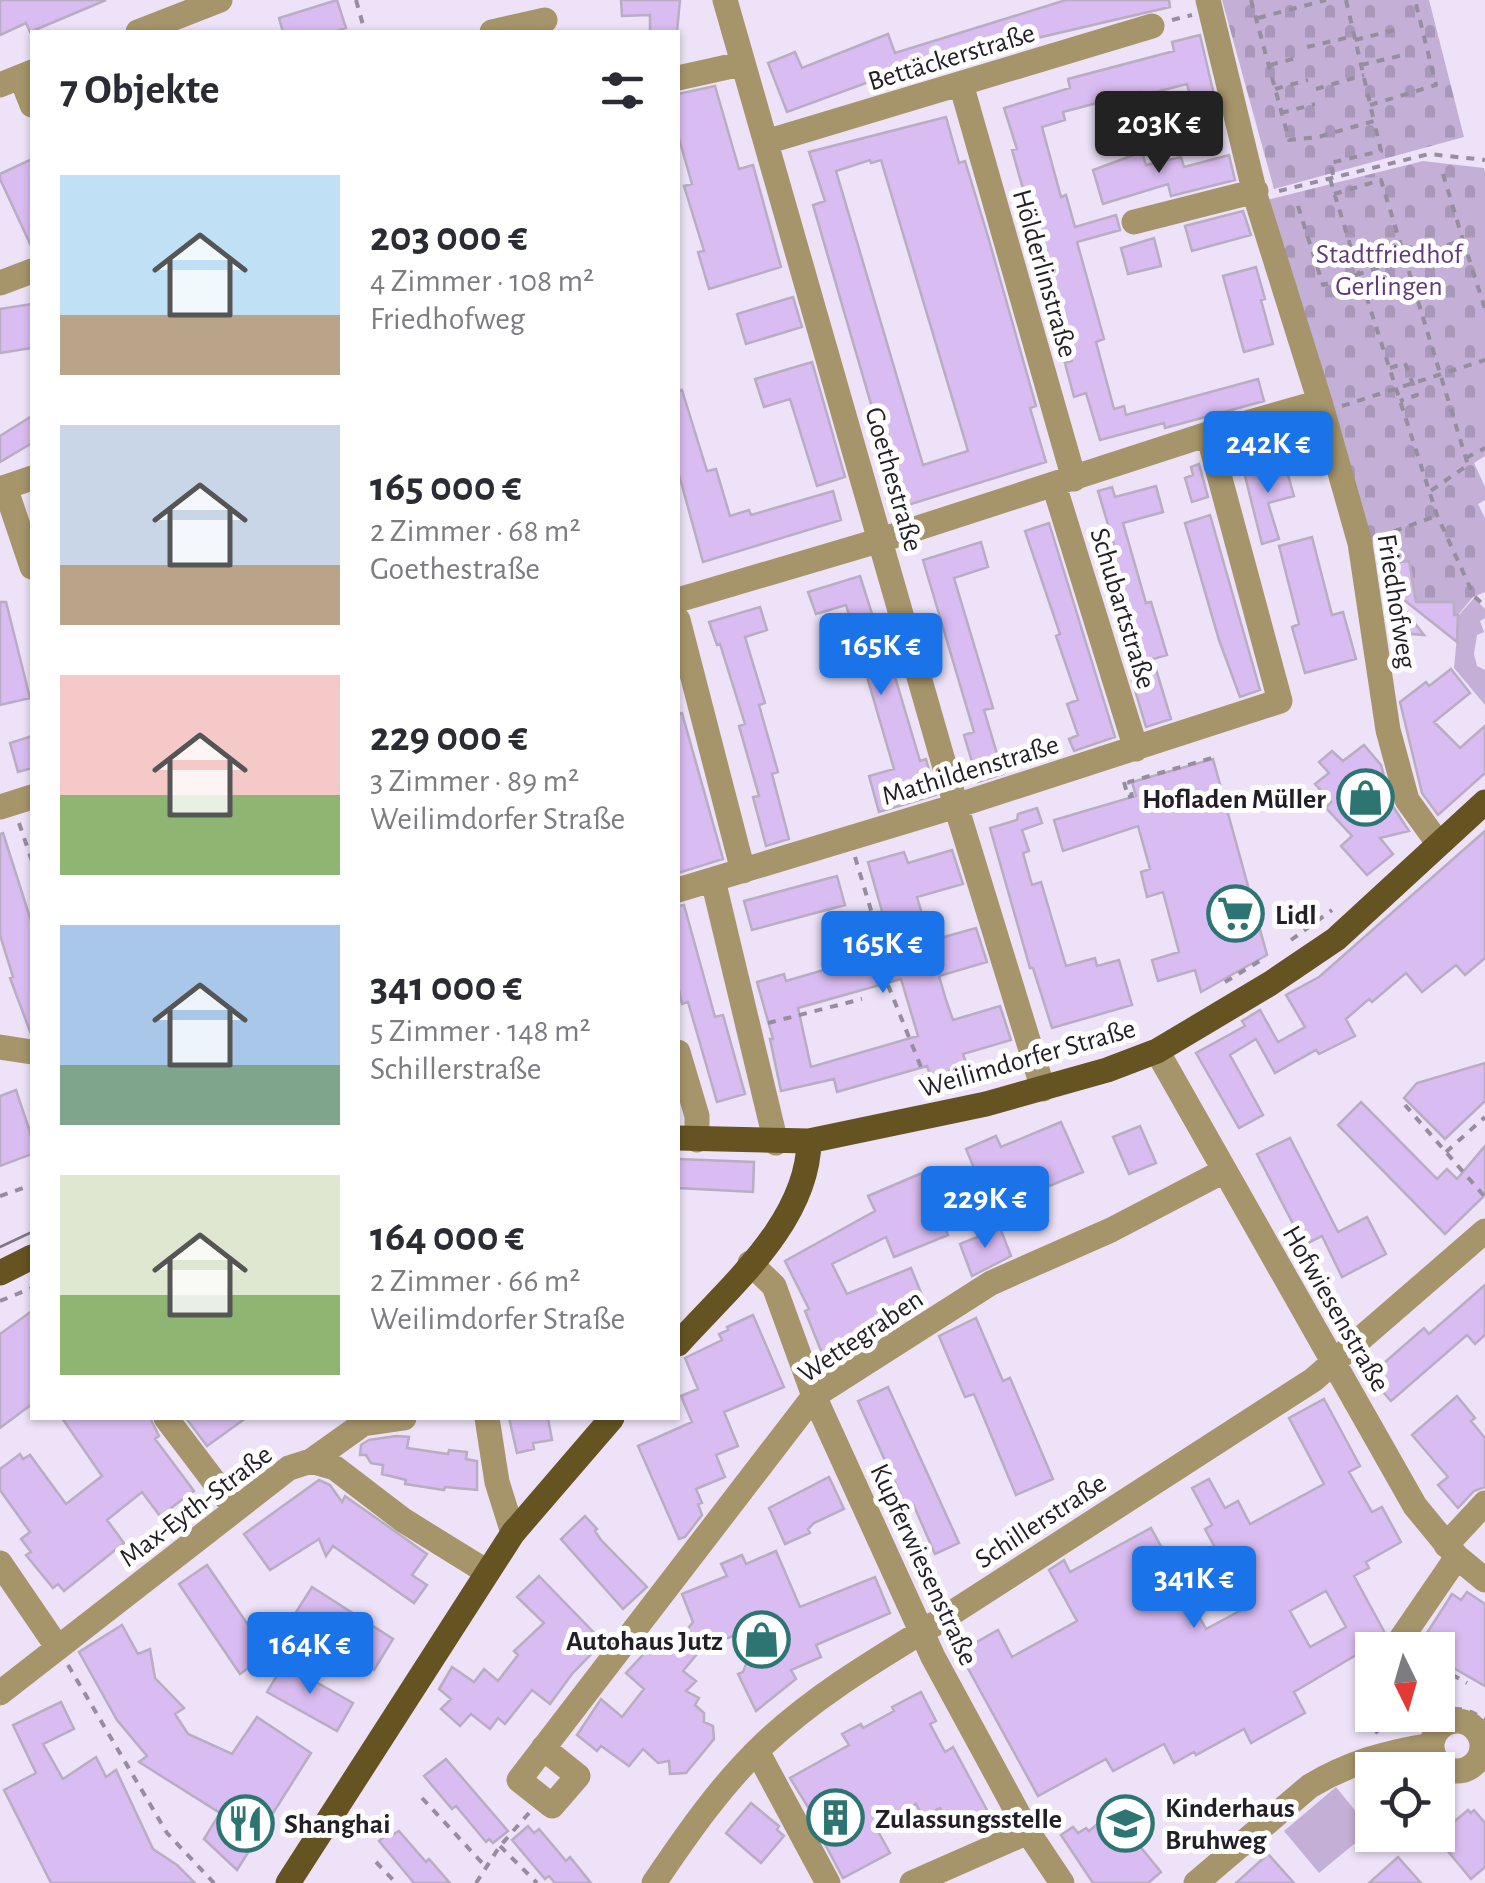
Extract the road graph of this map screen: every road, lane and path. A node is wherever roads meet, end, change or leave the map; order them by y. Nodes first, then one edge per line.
1 (220, 0) edge
2 (356, 0) edge
3 (724, 0) edge
4 (1251, 0) edge
5 (1326, 0) edge
6 (1346, 0) edge
7 (1415, 0) edge
8 (1210, 5) edge
9 (1256, 19) junction
10 (545, 20) dead end
11 (1152, 26) joint
12 (1399, 29) dead end
13 (143, 30) edge
14 (364, 30) edge
15 (501, 30) edge
16 (1355, 38) junction
17 (1306, 48) dead end
18 (1404, 55) dead end
19 (1300, 58) dead end
20 (741, 64) junction
21 (1361, 65) junction
22 (1268, 66) junction
23 (1364, 76) junction
24 (18, 78) edge
25 (680, 78) edge
26 (1308, 80) dead end
27 (961, 84) junction
28 (1316, 88) dead end
29 (1275, 90) junction
30 (30, 101) edge
31 (1315, 104) dead end
32 (1370, 105) junction
33 (1281, 113) junction
34 (1374, 121) junction
35 (766, 142) junction
36 (1485, 160) edge
37 (1443, 174) dead end
38 (1332, 178) junction
39 (1334, 194) junction
40 (1256, 195) junction
41 (1298, 206) dead end
42 (1134, 222) dead end
43 (1464, 240) junction
44 (1406, 260) junction
45 (30, 273) edge
46 (1359, 274) junction
47 (0, 283) edge
48 (1485, 309) edge
49 (1485, 360) edge
50 (1390, 368) junction
51 (1441, 374) junction
52 (1412, 383) junction
53 (1396, 389) junction
54 (1400, 401) junction
55 (1328, 405) junction
56 (1208, 434) junction
57 (1485, 448) edge
58 (1466, 458) junction
59 (30, 479) edge
60 (1064, 482) junction
61 (3, 488) edge
62 (1429, 492) junction
63 (1437, 516) junction
64 (881, 540) junction
65 (1360, 543) junction
66 (30, 562) edge
67 (680, 600) edge
68 (680, 604) edge
69 (1485, 606) edge
70 (1136, 749) junction
71 (1215, 757) dead end
72 (1124, 782) dead end
73 (15, 802) edge
74 (1485, 802) edge
75 (956, 806) junction
76 (849, 838) junction
77 (1438, 843) junction
78 (30, 854) edge
79 (743, 871) junction
80 (712, 880) junction
81 (680, 889) edge
82 (1336, 906) dead end
83 (1282, 947) dead end
84 (1268, 956) dead end
85 (886, 960) dead end
86 (888, 985) dead end
87 (862, 999) dead end
88 (1238, 1002) junction
89 (749, 1028) junction
90 (0, 1047) edge
91 (1157, 1051) junction
92 (30, 1052) edge
93 (680, 1059) edge
94 (1043, 1089) junction
95 (1405, 1105) dead end
96 (940, 1114) junction
97 (1485, 1117) edge
98 (687, 1139) edge
99 (809, 1141) junction
100 (776, 1143) junction
101 (1446, 1152) junction
102 (1224, 1171) junction
103 (30, 1186) edge
104 (1, 1193) edge
105 (1485, 1197) edge
106 (1485, 1231) edge
107 (30, 1259) edge
108 (750, 1263) junction
109 (0, 1272) edge
110 (30, 1289) edge
111 (0, 1301) edge
112 (680, 1342) edge
113 (1335, 1363) junction
114 (814, 1396) junction
115 (168, 1420) edge
116 (390, 1420) edge
117 (486, 1420) edge
118 (610, 1420) edge
119 (311, 1461) junction
120 (1485, 1503) edge
121 (236, 1509) junction
122 (513, 1533) junction
123 (1451, 1551) junction
124 (0, 1562) edge
125 (487, 1572) junction
126 (1485, 1580) edge
127 (921, 1632) junction
128 (1404, 1632) edge
129 (58, 1648) junction
130 (1455, 1676) edge
131 (1468, 1683) dead end
132 (0, 1693) edge
133 (1455, 1708) edge
134 (1484, 1734) edge
135 (1432, 1746) junction
136 (543, 1748) junction
137 (757, 1751) junction
138 (422, 1798) dead end
139 (542, 1798) junction
140 (1028, 1832) junction
141 (500, 1846) junction
142 (376, 1862) dead end
143 (486, 1868) junction
144 (214, 1883) edge
145 (288, 1883) edge
146 (396, 1883) edge
147 (476, 1883) edge
148 (537, 1883) edge
149 (654, 1883) edge
150 (828, 1883) edge
151 (912, 1883) edge
152 (1062, 1883) edge
153 (1196, 1883) edge

1 - 13 street
2 - 14 path
3 - 20 street, Goethestraße
4 - 9 path
5 - 9 path
6 - 16 path
7 - 32 path
8 - 11 path
8 - 40 street, Friedhofweg
9 - 22 path
10 - 15 street
11 - 27 street, Bettäckerstraße
12 - 16 path
16 - 17 path
16 - 21 path
18 - 21 path
19 - 22 path
20 - 25 street
20 - 35 street, Goethestraße
21 - 23 path
22 - 29 path
23 - 28 path
23 - 32 path
24 - 30 street
26 - 29 path
27 - 35 street, Bettäckerstraße
27 - 60 street, Hölderlinstraße
29 - 33 path
31 - 33 path
32 - 34 path
33 - 34 path
34 - 38 path
35 - 64 street, Goethestraße
36 - 38 path
37 - 43 path
38 - 39 path
38 - 40 path
39 - 44 path
39 - 46 path
40 - 42 street
40 - 55 street, Friedhofweg
41 - 46 path
43 - 44 path
43 - 48 path
44 - 46 path
44 - 51 path
45 - 47 street
46 - 50 path
49 - 51 path
50 - 52 path
50 - 53 path
51 - 52 path
51 - 58 path
52 - 53 path
52 - 54 path
53 - 54 path
53 - 55 path
54 - 62 path
55 - 56 street
55 - 65 street, Friedhofweg
56 - 60 street
56 - 70 street, Mathildenstraße
57 - 58 path
58 - 62 path
59 - 61 street
60 - 64 street
60 - 70 street, Schubartstraße
61 - 66 street
62 - 63 path
63 - 65 path
63 - 69 path
64 - 67 street
64 - 75 street, Goethestraße
65 - 77 street, Friedhofweg
68 - 79 street
70 - 75 street, Mathildenstraße
71 - 72 path
73 - 78 path
74 - 77 main road, Weilimdorfer Straße
75 - 76 street, Mathildenstraße
75 - 94 street, Goethestraße
76 - 79 street, Mathildenstraße
76 - 85 path
77 - 88 main road, Weilimdorfer Straße
79 - 80 street, Mathildenstraße
80 - 81 street, Mathildenstraße
80 - 89 street
82 - 83 path
84 - 88 path
86 - 96 path
87 - 89 path
88 - 91 main road, Weilimdorfer Straße
89 - 100 street
90 - 92 street
91 - 94 main road, Weilimdorfer Straße
91 - 102 street, Hofwiesenstraße
93 - 98 street
94 - 96 main road, Weilimdorfer Straße
95 - 101 path
96 - 99 main road, Weilimdorfer Straße
97 - 101 path
98 - 100 main road, Weilimdorfer Straße
99 - 100 main road, Weilimdorfer Straße
99 - 108 main road
101 - 105 path
102 - 113 street, Hofwiesenstraße
102 - 114 street, Wettegraben
103 - 104 path
106 - 113 street, Schillerstraße
107 - 109 main road
108 - 112 main road
108 - 114 street, Kupferwiesenstraße
110 - 111 path
113 - 123 street, Hofwiesenstraße
113 - 127 street, Schillerstraße
114 - 127 street, Kupferwiesenstraße
114 - 136 street, Wettegraben
115 - 121 street
116 - 119 street
117 - 122 street
118 - 122 main road
119 - 121 street, Max-Eyth-Straße
119 - 125 street, Max-Eyth-Straße
120 - 123 street
121 - 129 street, Max-Eyth-Straße
122 - 125 main road
123 - 126 street, Hofwiesenstraße
123 - 128 street
124 - 129 street
125 - 145 main road
127 - 137 street, Schillerstraße
127 - 140 street, Kupferwiesenstraße
129 - 132 street, Max-Eyth-Straße
129 - 144 path
130 - 131 path
133 - 134 path
134 - 135 street
134 - 135 street
135 - 153 street
136 - 139 street, Wettegraben
136 - 139 street
137 - 149 street, Schillerstraße
137 - 150 street
138 - 143 path
139 - 141 path
140 - 151 street
140 - 152 street, Kupferwiesenstraße
141 - 143 path
141 - 148 path
142 - 146 path
143 - 147 path

